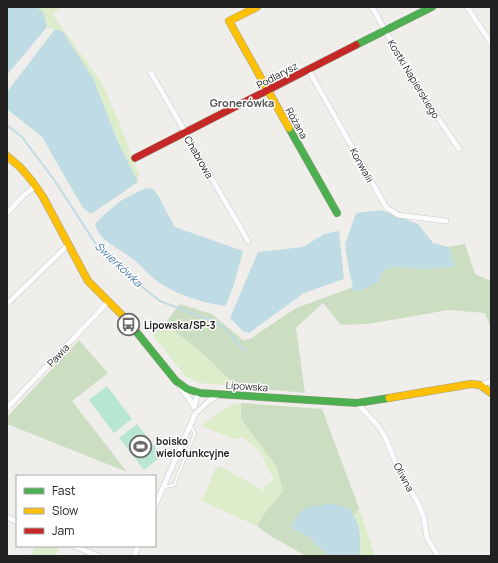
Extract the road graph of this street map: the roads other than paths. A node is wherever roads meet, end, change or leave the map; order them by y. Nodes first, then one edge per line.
1 (257, 7) edge
2 (372, 7) edge
3 (432, 7) edge
4 (468, 7) edge
5 (385, 30) junction
6 (491, 43) edge
7 (308, 69) junction
8 (151, 73) dead end
9 (268, 91) junction
10 (186, 133) junction
11 (459, 149) dead end
12 (7, 156) edge
13 (135, 158) dead end
14 (36, 186) junction
15 (7, 213) edge
16 (337, 213) dead end
17 (446, 221) dead end
18 (248, 240) dead end
19 (68, 245) junction
20 (108, 302) junction
21 (7, 304) edge
22 (176, 381) junction
23 (491, 381) edge
24 (480, 385) junction
25 (199, 393) junction
26 (491, 393) edge
27 (220, 394) junction
28 (357, 403) junction
29 (194, 406) junction
30 (7, 408) edge
31 (200, 408) junction
32 (194, 414) junction
33 (190, 425) junction
34 (163, 488) junction
35 (156, 504) edge
36 (7, 517) edge
37 (16, 522) edge
38 (82, 547) edge
39 (98, 556) edge
40 (438, 556) edge

1 - 9 street, Różana
2 - 5 street, Kostki Napierskiego
3 - 5 street, Podlarysz
4 - 6 street
5 - 7 street, Podlarysz
5 - 11 street, Kostki Napierskiego
7 - 9 street, Podlarysz
7 - 17 street, Konwalii
8 - 10 street, Chabrowa
9 - 10 street, Podlarysz
9 - 16 street, Różana
10 - 13 street, Podlarysz
10 - 18 street, Chabrowa
12 - 14 street, Lipowska
14 - 15 street
14 - 19 street, Lipowska
19 - 20 street, Lipowska
19 - 21 street
20 - 22 street, Lipowska
20 - 30 street, Pawia
22 - 25 street, Lipowska
22 - 29 street
23 - 24 street
24 - 26 street
24 - 28 street, Lipowska
25 - 27 street, Lipowska
25 - 29 street
25 - 31 street
27 - 28 street, Lipowska
27 - 31 street
28 - 40 street, Oliwna
29 - 32 street
31 - 32 street
32 - 33 street
33 - 34 street
33 - 34 lane
34 - 35 street
36 - 37 street
38 - 39 street

